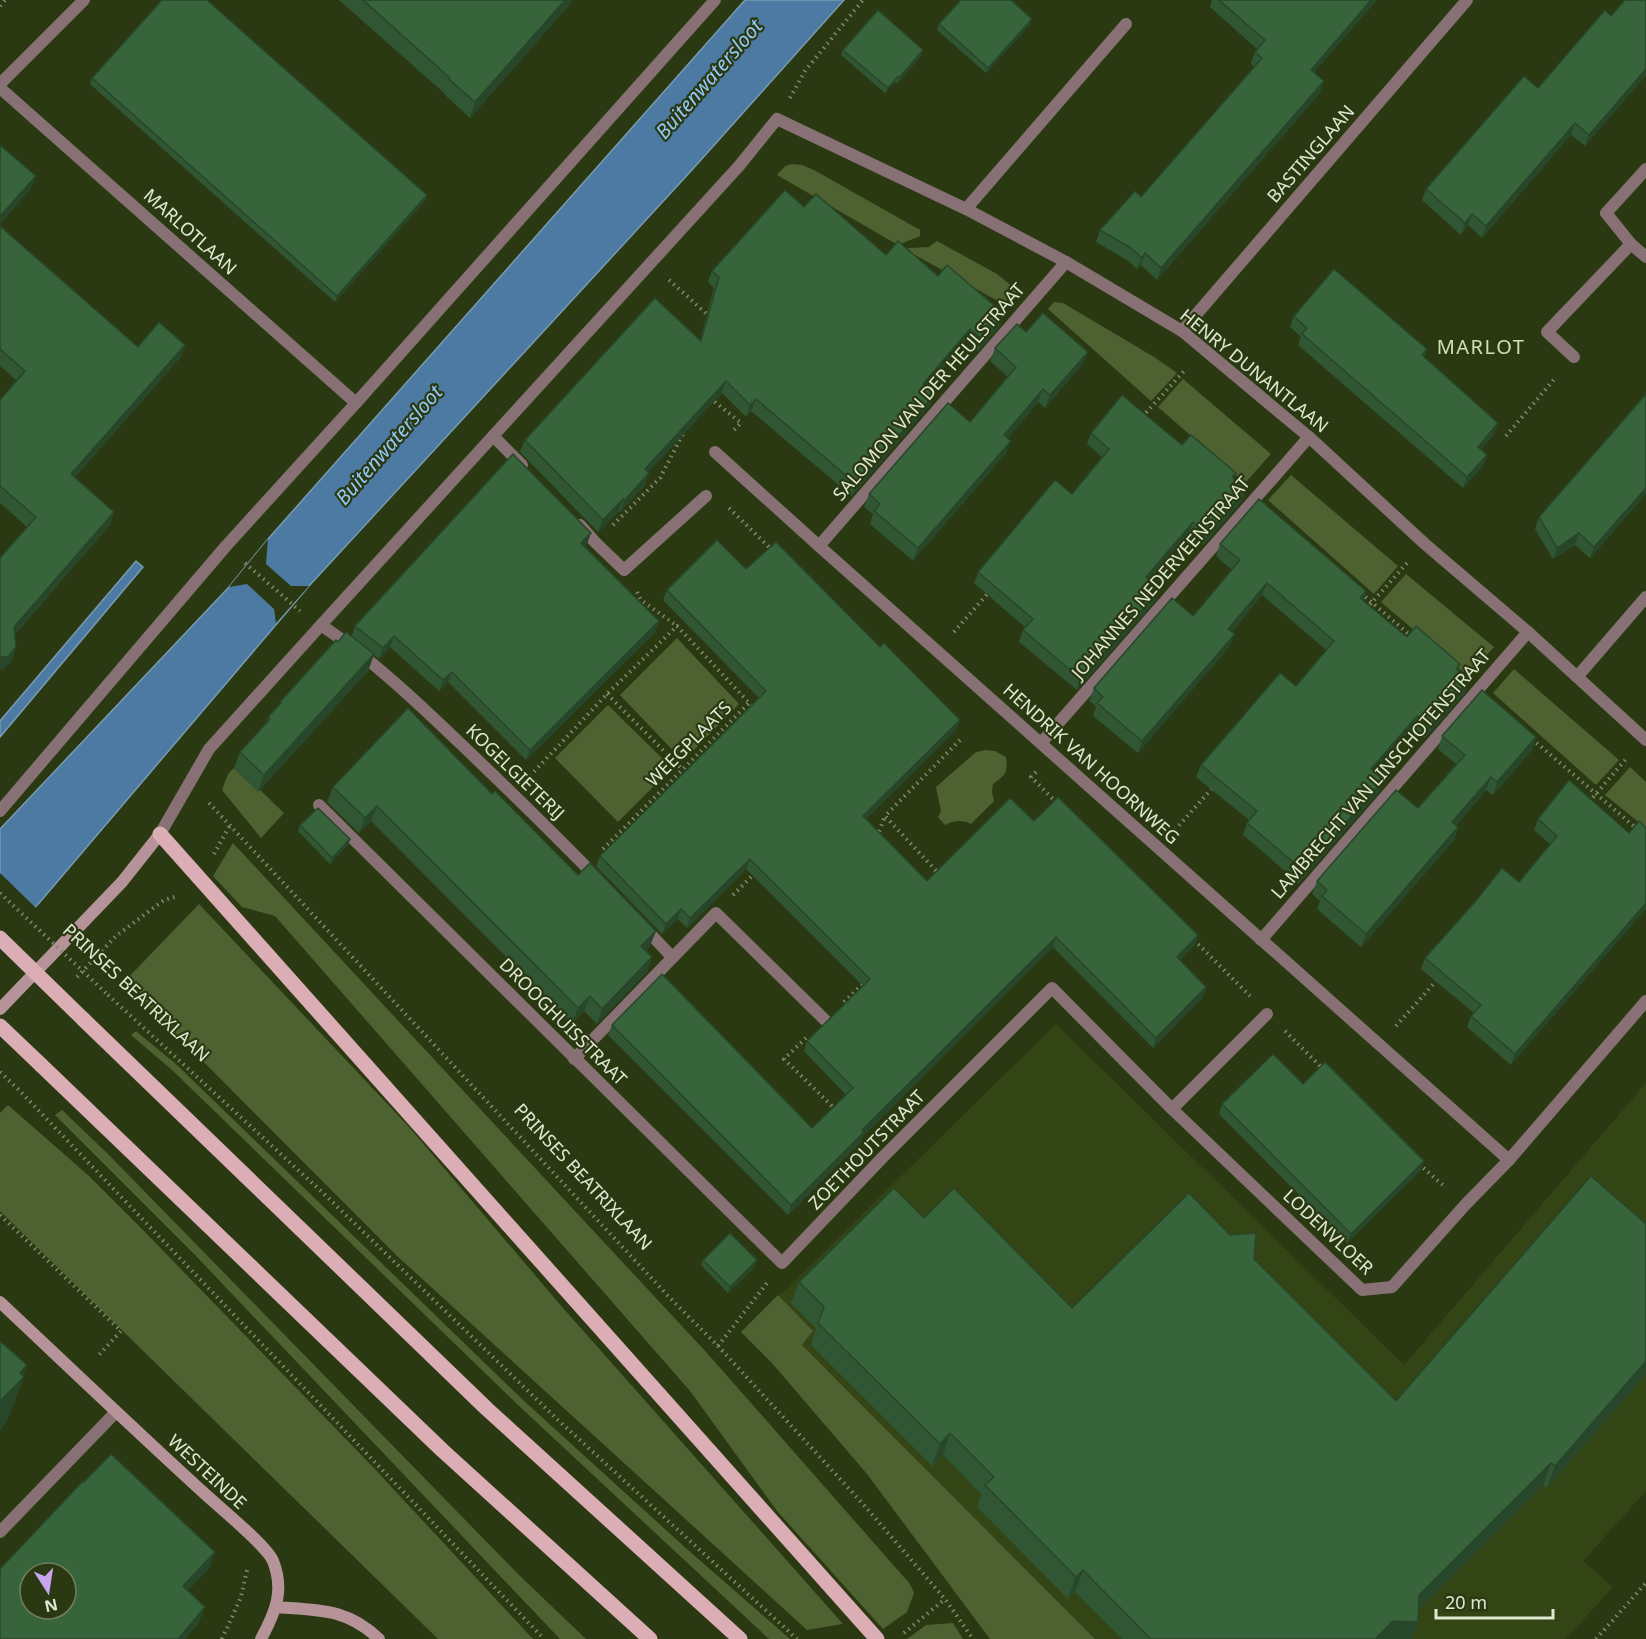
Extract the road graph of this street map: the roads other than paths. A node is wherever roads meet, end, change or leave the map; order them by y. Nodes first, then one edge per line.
1 (84, 0) edge
2 (715, 0) edge
3 (1467, 0) edge
4 (1126, 24) dead end
5 (0, 86) edge
6 (1646, 169) edge
7 (966, 209) junction
8 (1631, 244) junction
9 (1646, 257) edge
10 (1066, 262) junction
11 (1182, 332) junction
12 (1574, 357) road end
13 (356, 403) junction
14 (494, 436) junction
15 (1308, 437) junction
16 (715, 452) road end
17 (534, 477) edge
18 (706, 496) dead end
19 (574, 519) edge
20 (819, 546) junction
21 (1646, 597) edge
22 (321, 625) junction
23 (1528, 633) junction
24 (1577, 677) junction
25 (1646, 740) edge
26 (1041, 743) junction
27 (319, 805) dead end
28 (0, 811) edge
29 (160, 834) junction
30 (602, 883) edge
31 (633, 916) edge
32 (0, 938) edge
33 (1262, 940) junction
34 (672, 957) junction
35 (1052, 988) joint
36 (1646, 1001) edge
37 (0, 1009) edge
38 (1267, 1014) road end
39 (825, 1020) edge
40 (0, 1026) edge
41 (574, 1059) junction
42 (1172, 1109) junction
43 (1509, 1160) junction
44 (782, 1263) joint
45 (0, 1302) edge
46 (116, 1412) junction
47 (0, 1532) edge
48 (276, 1607) junction
49 (261, 1639) edge
50 (379, 1639) edge
51 (650, 1639) edge
52 (740, 1639) edge
53 (877, 1639) edge

1 - 5 street
2 - 13 street
3 - 11 street, BASTINGLAAN
4 - 7 street
5 - 13 street, MARLOTLAAN
6 - 8 street
7 - 10 street, HENRY DUNANTLAAN
7 - 14 street, HENRY DUNANTLAAN
8 - 9 street
8 - 12 street
10 - 11 street, HENRY DUNANTLAAN
10 - 20 street, SALOMON VAN DER HEULSTRAAT
11 - 15 street, HENRY DUNANTLAAN
13 - 28 street
14 - 17 street
14 - 22 street
15 - 23 street, HENRY DUNANTLAAN
15 - 26 street, JOHANNES NEDERVEENSTRAAT
16 - 20 street, HENDRIK VAN HOORNWEG
18 - 19 street
20 - 26 street, HENDRIK VAN HOORNWEG
21 - 24 street
22 - 29 street
22 - 30 street, KOGELGIETERIJ
23 - 24 street, HENRY DUNANTLAAN
23 - 33 street, LAMBRECHT VAN LINSCHOTENSTRAAT
24 - 25 street, HENRY DUNANTLAAN
26 - 33 street, HENDRIK VAN HOORNWEG
27 - 41 street, DROOGHUISSTRAAT
29 - 37 street
29 - 53 main road
31 - 34 street
32 - 52 main road, bridge
33 - 43 street, HENDRIK VAN HOORNWEG
34 - 39 street
34 - 41 street
35 - 42 street, LODENVLOER
35 - 44 street, ZOETHOUTSTRAAT
36 - 43 street, LODENVLOER
38 - 42 street
40 - 51 main road, bridge
41 - 44 street, DROOGHUISSTRAAT
42 - 43 street, LODENVLOER
45 - 46 street, WESTEINDE
46 - 47 street
46 - 48 street, WESTEINDE
48 - 49 street
48 - 50 street

